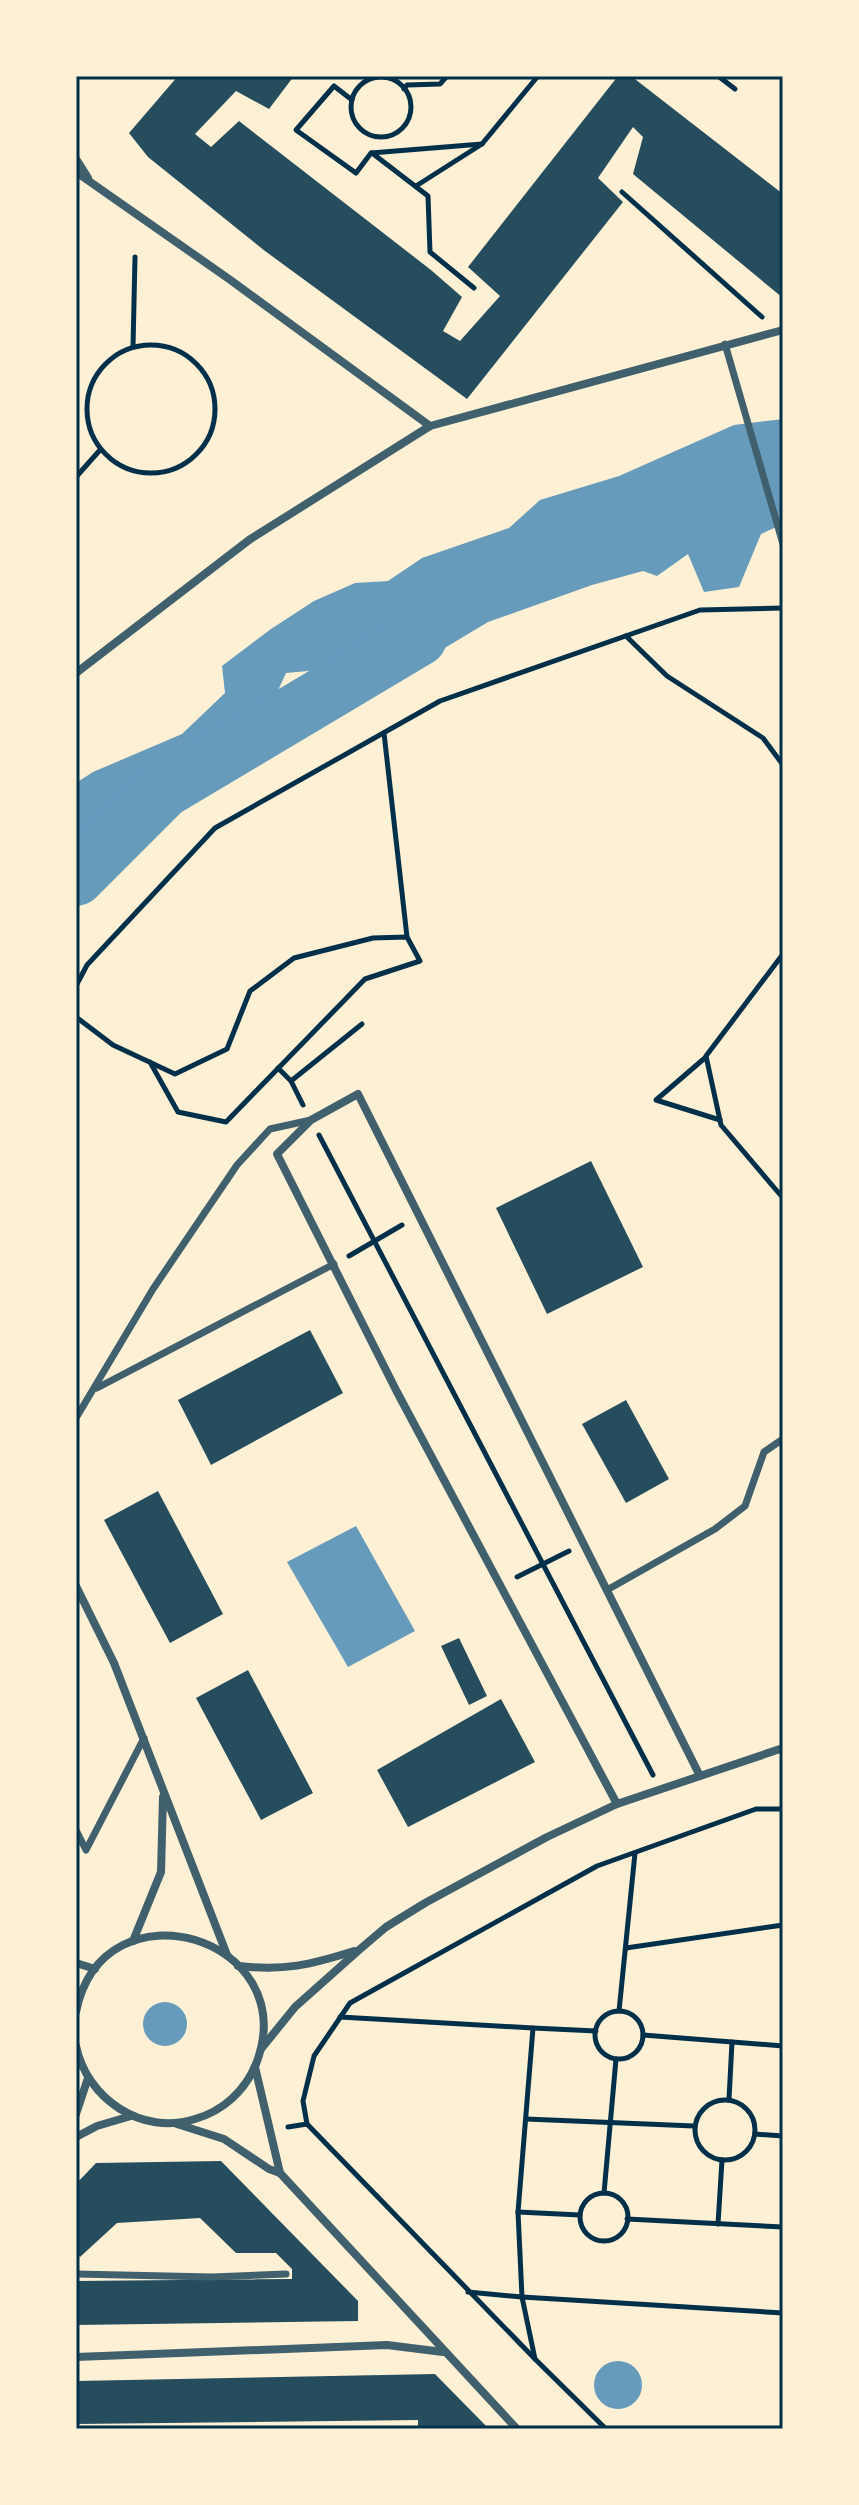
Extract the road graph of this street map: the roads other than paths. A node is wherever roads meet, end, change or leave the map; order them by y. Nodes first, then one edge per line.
1 (76, 159) edge
2 (76, 172) edge
3 (90, 182) junction
4 (781, 329) edge
5 (725, 344) junction
6 (430, 426) junction
7 (783, 544) edge
8 (76, 673) edge
9 (311, 1120) junction
10 (334, 1264) junction
11 (95, 1389) junction
12 (76, 1418) edge
13 (783, 1439) edge
14 (76, 1586) edge
15 (607, 1590) junction
16 (144, 1738) junction
17 (783, 1748) edge
18 (700, 1776) junction
19 (163, 1796) junction
20 (617, 1804) junction
21 (76, 1830) edge
22 (133, 1941) junction
23 (359, 1950) junction
24 (227, 1955) junction
25 (76, 1963) edge
26 (238, 1966) junction
27 (95, 1969) junction
28 (76, 2012) edge
29 (76, 2049) edge
30 (261, 2049) junction
31 (255, 2067) junction
32 (88, 2078) junction
33 (76, 2114) edge
34 (131, 2116) junction
35 (174, 2123) junction
36 (76, 2137) edge
37 (280, 2173) junction
38 (76, 2274) edge
39 (286, 2274) dead end
40 (444, 2352) junction
41 (76, 2357) edge
42 (517, 2429) edge

1 - 3 street
2 - 3 street
3 - 6 street
4 - 5 street
5 - 6 street
5 - 7 street
6 - 8 street
9 - 10 street
9 - 11 street
9 - 15 street
10 - 11 street
10 - 20 street
11 - 12 street
13 - 15 street
14 - 16 street
15 - 18 street
16 - 19 street
16 - 21 street
17 - 18 street
18 - 20 street
19 - 22 street
19 - 24 street
20 - 23 street
22 - 24 street
22 - 27 street
23 - 26 street
23 - 30 street
24 - 26 street
25 - 27 street
26 - 30 street
27 - 28 street
29 - 32 street
30 - 31 street
31 - 35 street
31 - 37 street
32 - 33 street
32 - 34 street
34 - 35 street
34 - 36 street
35 - 37 street
37 - 40 street
38 - 39 street
40 - 41 street
40 - 42 street

